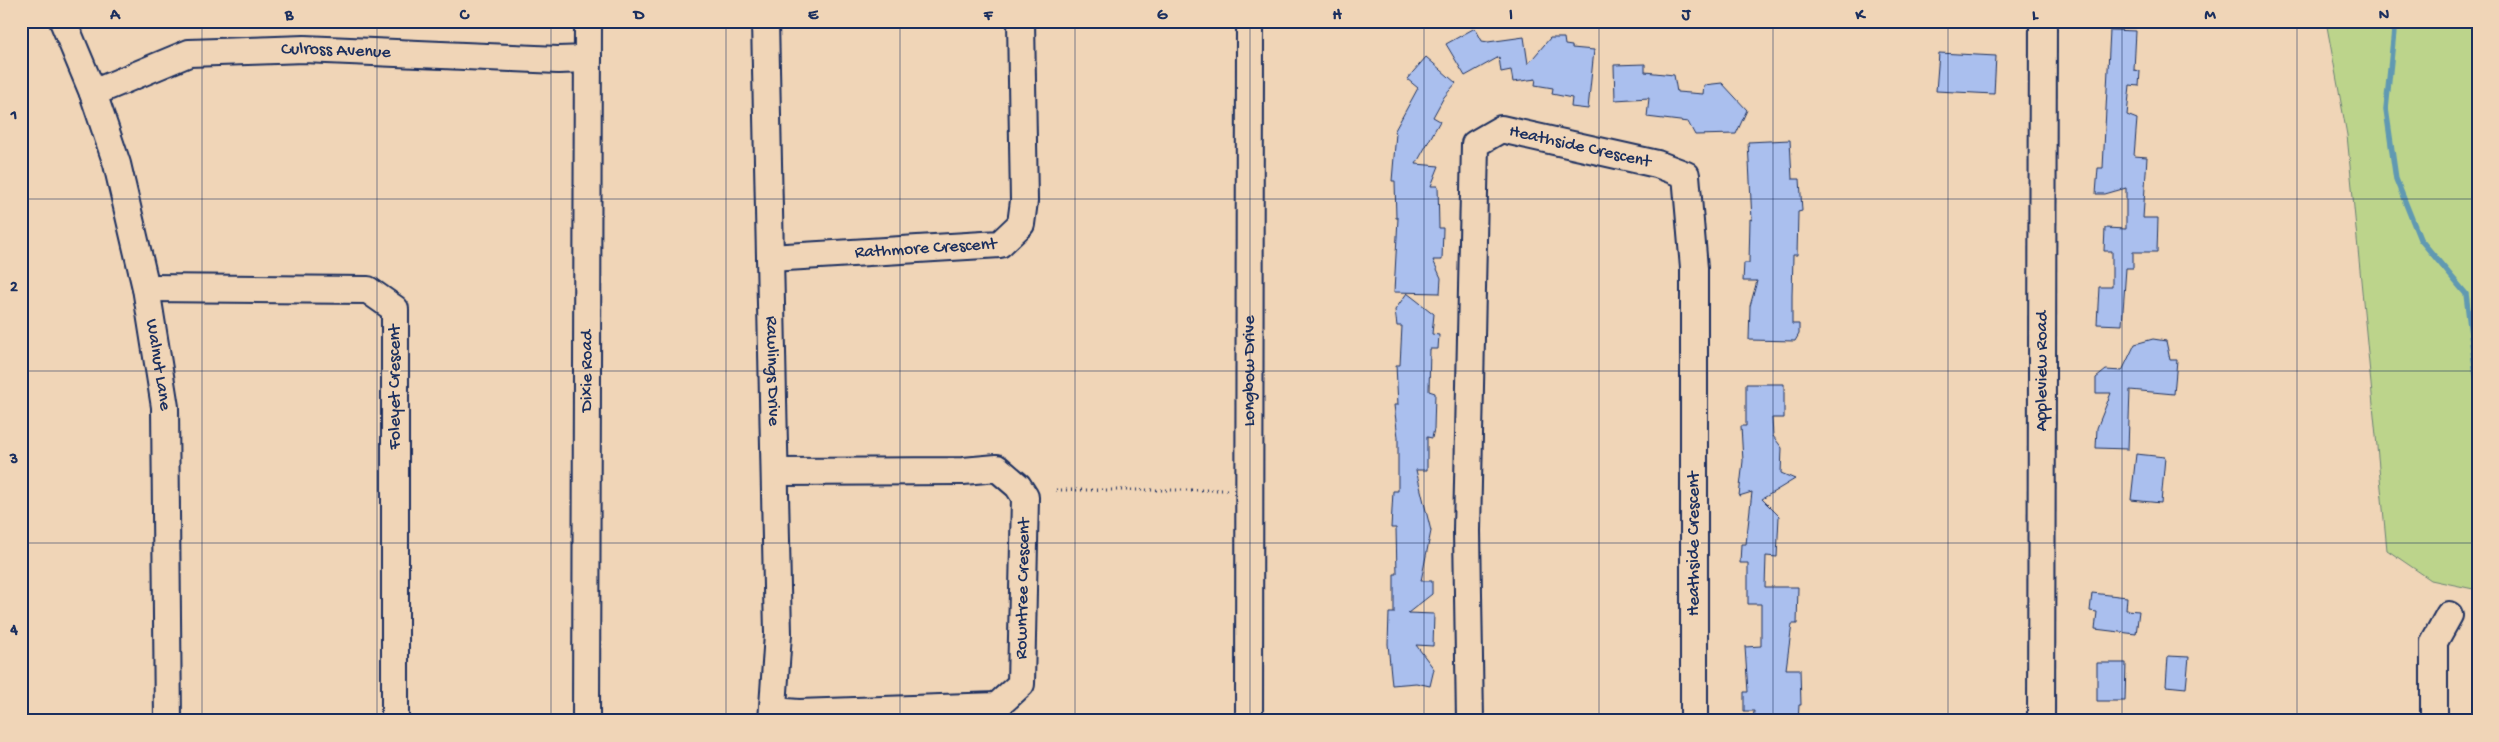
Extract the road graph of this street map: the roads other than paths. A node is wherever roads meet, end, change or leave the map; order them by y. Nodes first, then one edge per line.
1 (63, 21) edge
2 (588, 21) edge
3 (766, 21) edge
4 (1021, 21) edge
5 (1250, 21) edge
6 (2042, 21) edge
7 (588, 59) junction
8 (92, 93) junction
9 (770, 258) junction
10 (146, 288) junction
11 (776, 472) junction
12 (2449, 615) dead end
13 (772, 716) edge
14 (168, 721) edge
15 (395, 721) edge
16 (586, 721) edge
17 (1249, 721) edge
18 (1470, 721) edge
19 (1694, 721) edge
20 (2041, 721) edge
21 (2434, 721) edge

1 - 8 street, Walnut Lane
2 - 7 street, Dixie Road
3 - 9 street, Rawlings Drive
4 - 9 street, Rathmore Crescent
5 - 17 street, Longbow Drive
6 - 20 street, Appleview Road
7 - 8 street, Culross Avenue
7 - 16 street, Dixie Road
8 - 10 street, Walnut Lane
9 - 11 street, Rawlings Drive
10 - 14 street, Walnut Lane
10 - 15 street, Foleyet Crescent
11 - 13 street, Rawlings Drive
11 - 13 street, Rowntree Crescent
12 - 21 street
18 - 19 street, Heathside Crescent

